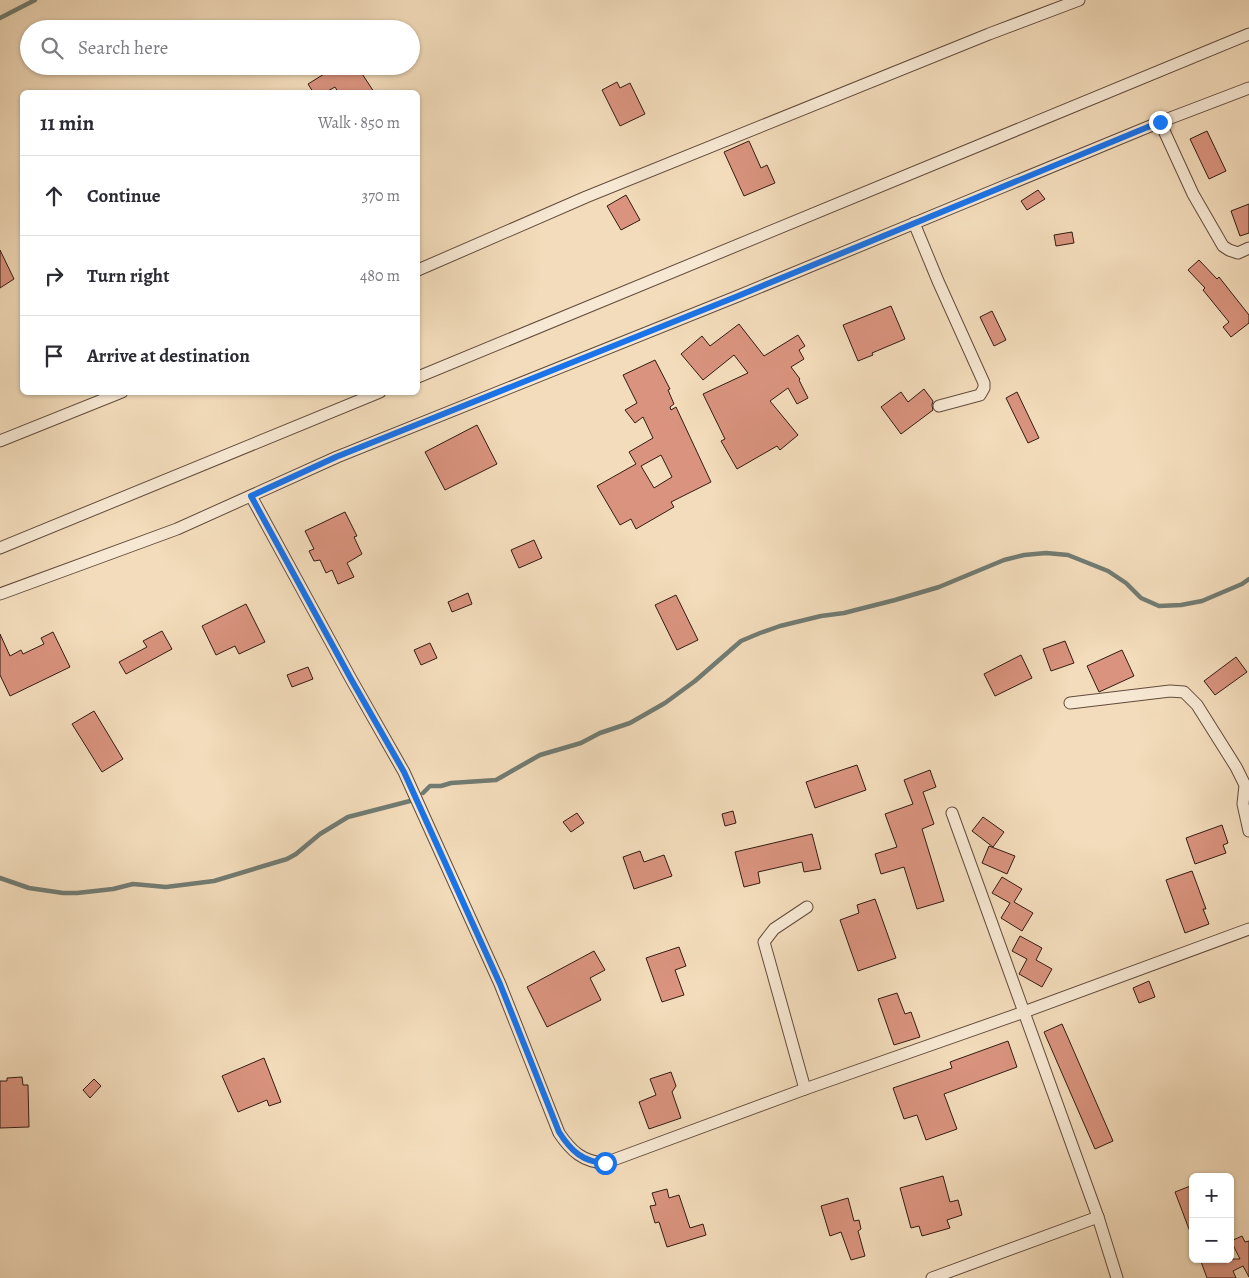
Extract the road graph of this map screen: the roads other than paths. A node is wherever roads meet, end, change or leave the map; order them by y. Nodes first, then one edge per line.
1 (1079, 0) edge
2 (1249, 34) edge
3 (1249, 88) edge
4 (1160, 122) junction
5 (914, 223) junction
6 (1249, 248) edge
7 (420, 269) edge
8 (420, 376) edge
9 (115, 395) edge
10 (373, 395) edge
11 (939, 406) dead end
12 (0, 441) edge
13 (251, 496) junction
14 (0, 548) edge
15 (0, 594) edge
16 (1070, 703) dead end
17 (952, 814) dead end
18 (1249, 832) edge
19 (807, 907) dead end
20 (1249, 929) edge
21 (1024, 1012) junction
22 (805, 1089) junction
23 (1098, 1217) junction
24 (932, 1278) edge
25 (1117, 1278) edge

1 - 7 street
2 - 8 street
3 - 4 street
4 - 5 street
4 - 6 street
5 - 11 street
5 - 13 street
9 - 12 street
10 - 14 street
13 - 15 street
13 - 22 street
16 - 18 street
17 - 21 street
19 - 22 street
20 - 21 street
21 - 22 street
21 - 23 street
23 - 24 street
23 - 25 street

